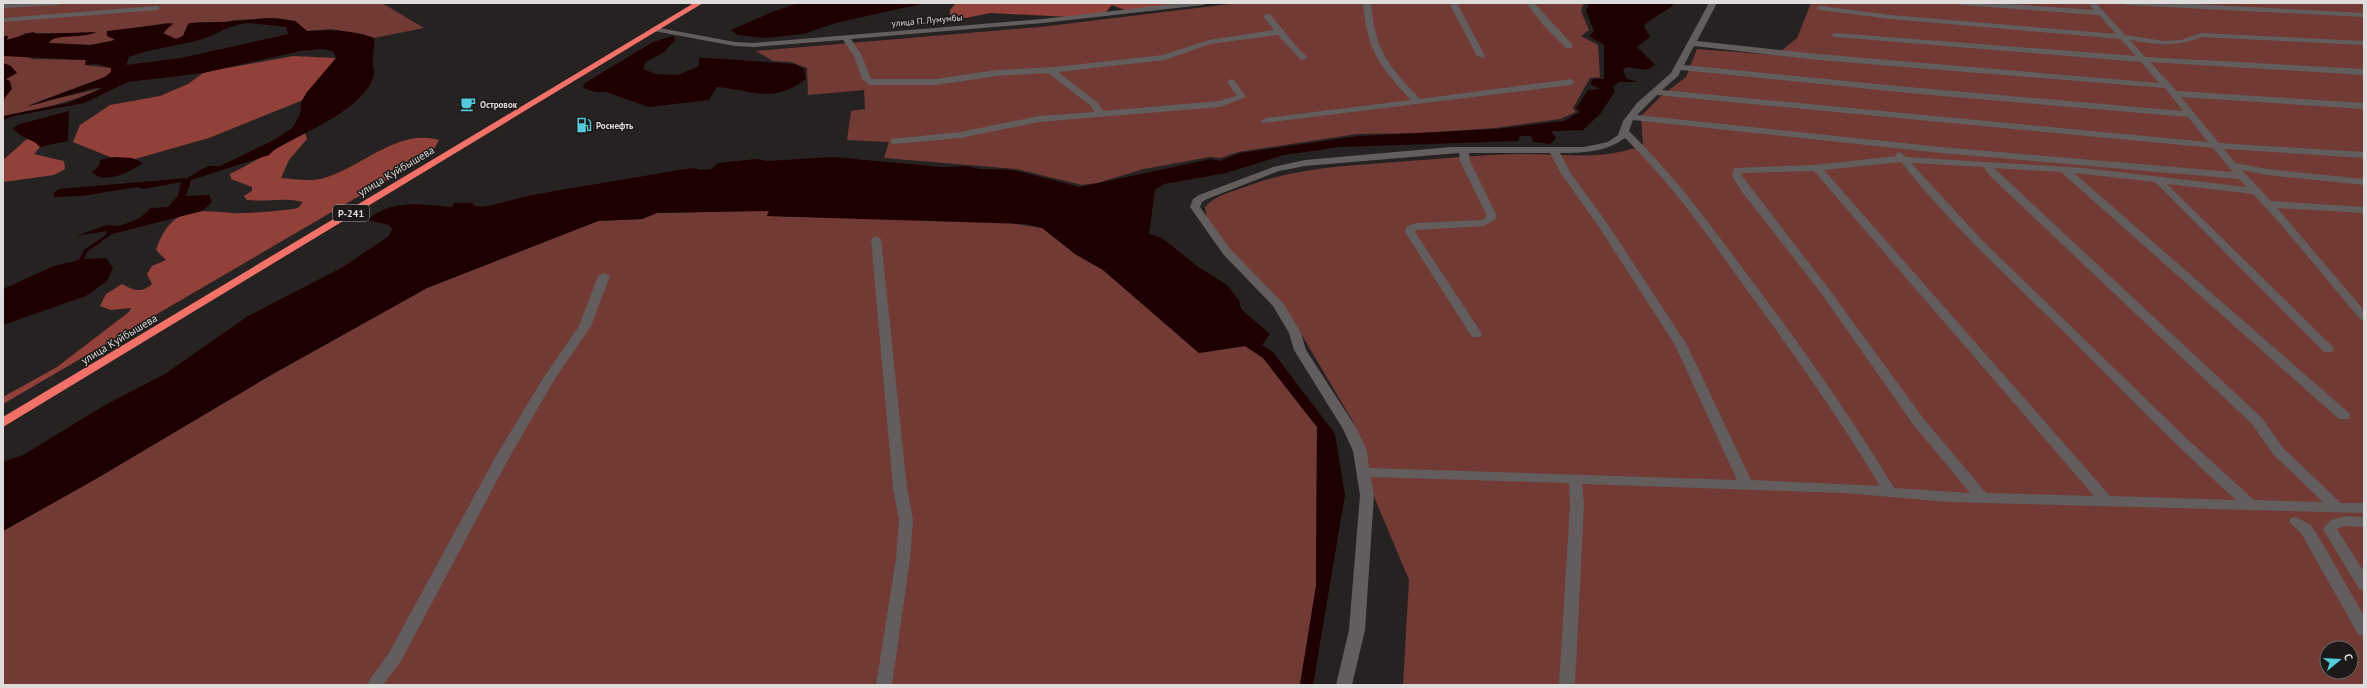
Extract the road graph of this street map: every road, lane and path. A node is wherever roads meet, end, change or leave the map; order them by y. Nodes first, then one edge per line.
1 (59, 3) edge
2 (128, 3) edge
3 (699, 3) edge
4 (1203, 3) edge
5 (1367, 3) edge
6 (1453, 3) edge
7 (1530, 3) edge
8 (1713, 3) edge
9 (1961, 3) edge
10 (2092, 3) edge
11 (2127, 3) edge
12 (3, 6) edge
13 (156, 8) dead end
14 (1820, 8) dead end
15 (122, 10) junction
16 (2101, 13) junction
17 (2364, 15) edge
18 (1267, 16) dead end
19 (3, 20) edge
20 (654, 29) junction
21 (1280, 32) junction
22 (1835, 35) dead end
23 (846, 37) junction
24 (2124, 37) junction
25 (1690, 43) junction
26 (2364, 43) edge
27 (1569, 46) dead end
28 (1482, 56) dead end
29 (1304, 58) dead end
30 (2144, 60) junction
31 (1678, 67) junction
32 (1051, 70) junction
33 (2364, 72) edge
34 (1231, 82) dead end
35 (1571, 82) dead end
36 (2171, 90) junction
37 (1656, 92) junction
38 (1417, 101) junction
39 (2364, 106) edge
40 (1100, 114) junction
41 (2190, 114) junction
42 (1631, 117) junction
43 (1266, 121) dead end
44 (1624, 132) junction
45 (894, 141) dead end
46 (1892, 145) junction
47 (2215, 145) junction
48 (1466, 150) junction
49 (1554, 151) junction
50 (2364, 155) edge
51 (1904, 160) junction
52 (2232, 165) junction
53 (1988, 166) junction
54 (1817, 168) junction
55 (2064, 170) junction
56 (2242, 176) junction
57 (2157, 179) junction
58 (2364, 182) edge
59 (2256, 191) junction
60 (2268, 204) junction
61 (2364, 210) edge
62 (876, 239) dead end
63 (604, 276) dead end
64 (2364, 317) edge
65 (1476, 334) dead end
66 (2328, 349) dead end
67 (2344, 416) dead end
68 (3, 423) edge
69 (1365, 472) junction
70 (1575, 478) junction
71 (1746, 485) junction
72 (1890, 492) junction
73 (1982, 498) junction
74 (2107, 502) junction
75 (2252, 506) junction
76 (2338, 508) junction
77 (2364, 508) edge
78 (2296, 522) dead end
79 (2364, 522) edge
80 (2364, 585) edge
81 (2364, 630) edge
82 (374, 685) edge
83 (884, 685) edge
84 (1344, 685) edge
85 (1567, 685) edge

1 - 12 street
2 - 15 street
3 - 20 highway, улица Куйбышева / Р-241
4 - 23 street, улица П. Лумумбы
5 - 38 street
6 - 28 street
7 - 27 street
8 - 25 street
9 - 16 street
10 - 16 street
11 - 17 street
13 - 15 street
14 - 24 street
15 - 19 street
16 - 24 street
18 - 21 street
20 - 23 street, улица П. Лумумбы
20 - 68 highway, улица Куйбышева / Р-241
21 - 29 street
21 - 32 street
22 - 30 street
23 - 32 street
24 - 26 street
24 - 30 street
25 - 31 street
25 - 36 street
30 - 33 street
30 - 36 street
31 - 37 street
31 - 41 street
32 - 40 street
34 - 40 street
35 - 38 street
36 - 39 street
36 - 41 street
37 - 42 street
37 - 47 street
38 - 43 street
40 - 45 street
41 - 47 street
42 - 44 street
42 - 46 street
44 - 49 street
44 - 72 street
46 - 51 street
46 - 56 street
47 - 50 street
47 - 52 street
48 - 49 street
48 - 65 street
48 - 69 street
49 - 71 street
51 - 53 street
51 - 54 street
51 - 75 street
52 - 56 street
52 - 58 street
53 - 55 street
53 - 76 street
54 - 73 street
54 - 74 street
55 - 57 street
55 - 67 street
56 - 59 street
57 - 59 street
57 - 66 street
59 - 60 street
60 - 61 street
60 - 64 street
62 - 83 street
63 - 82 street
69 - 70 street
69 - 84 street
70 - 71 street
70 - 85 street
71 - 72 street
72 - 73 street
73 - 74 street
74 - 75 street
75 - 76 street
76 - 77 street
78 - 81 street
79 - 80 street

